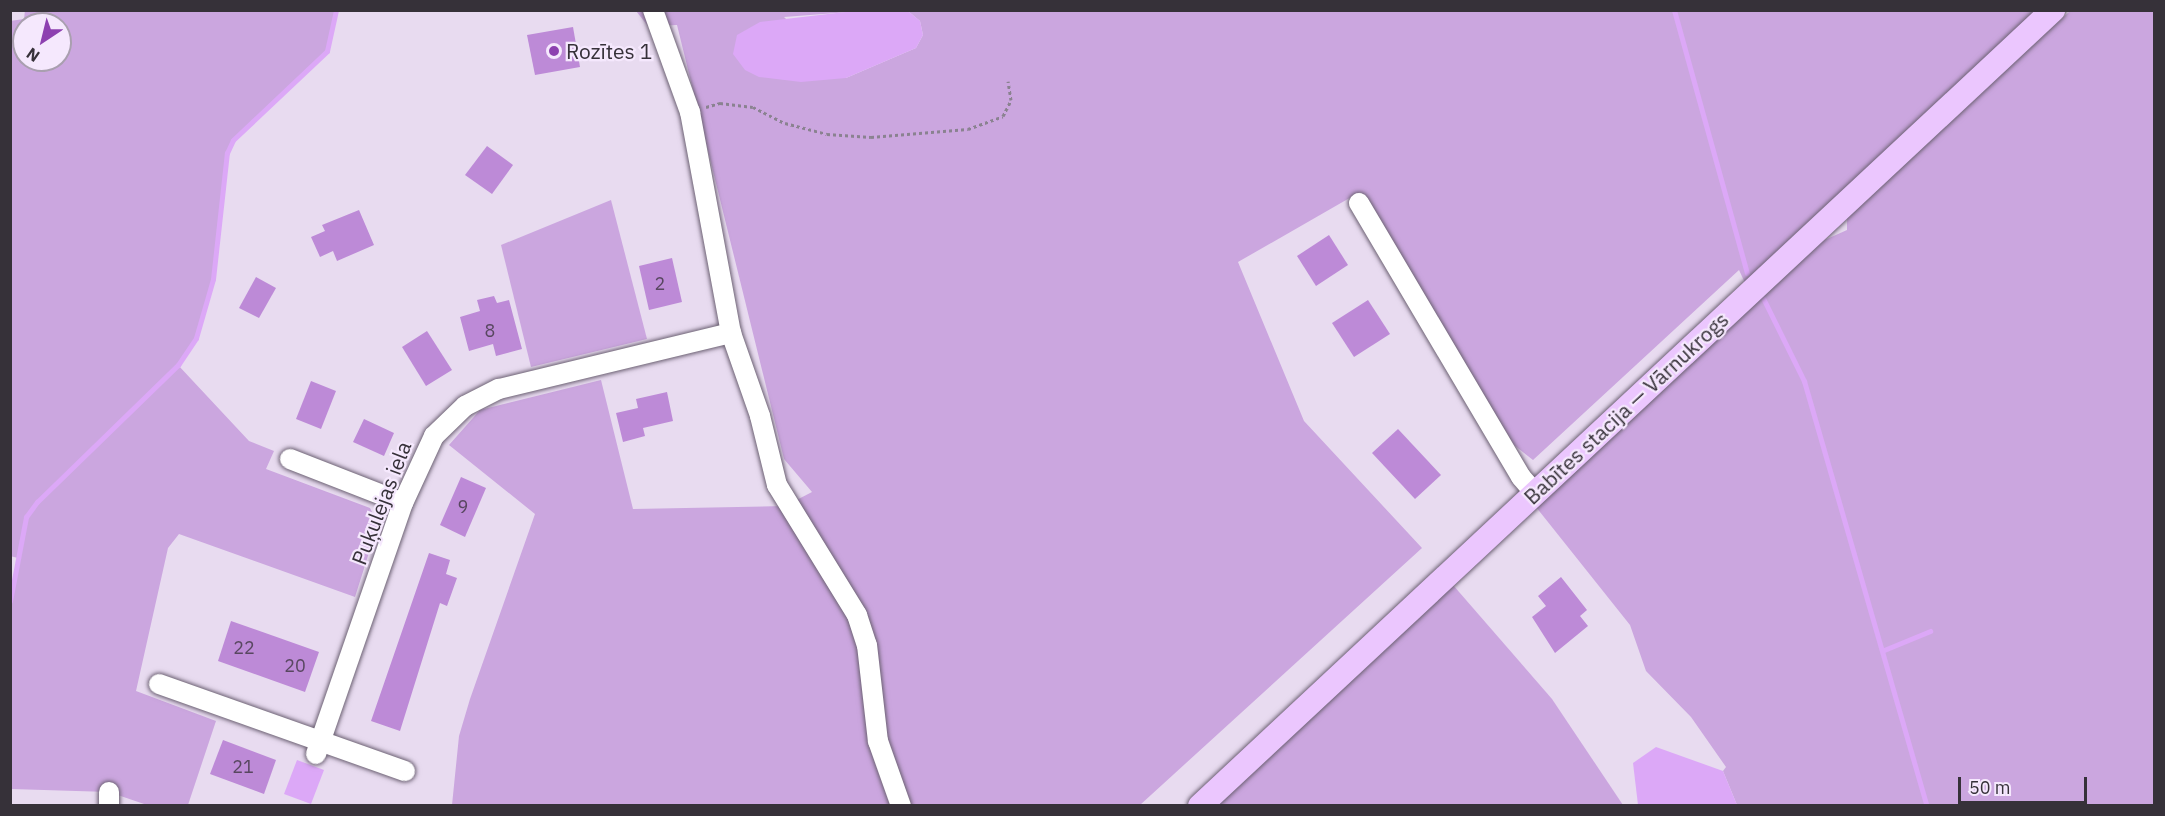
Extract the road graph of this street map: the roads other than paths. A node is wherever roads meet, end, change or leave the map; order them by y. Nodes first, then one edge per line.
1 (653, 10) edge
2 (2053, 10) edge
3 (1359, 202) dead end
4 (731, 333) junction
5 (290, 459) dead end
6 (1534, 493) junction
7 (404, 503) junction
8 (159, 684) dead end
9 (319, 747) junction
10 (405, 771) dead end
11 (900, 806) edge
12 (1200, 806) edge

1 - 4 street
2 - 6 main road, Babītes stacija — Vārnukrogs
3 - 6 street
4 - 7 street, Puķulejas iela
4 - 11 street
5 - 7 street
6 - 12 main road, Babītes stacija — Vārnukrogs
7 - 9 street, Puķulejas iela
8 - 9 street
9 - 10 street

